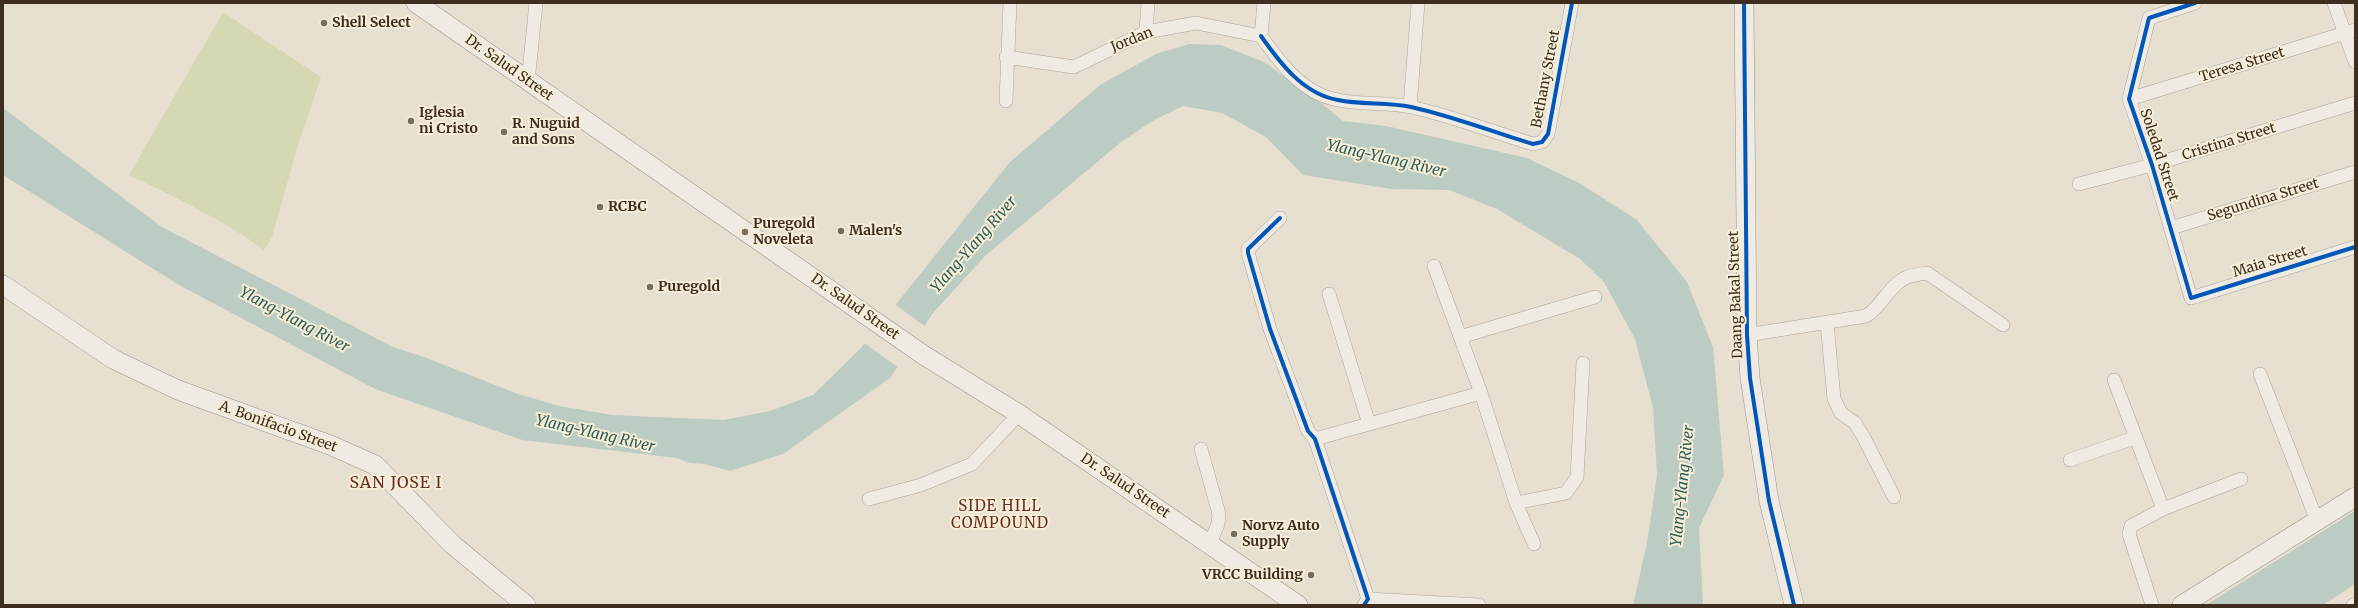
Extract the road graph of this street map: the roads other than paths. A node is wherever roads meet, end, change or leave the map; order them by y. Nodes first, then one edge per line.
1 (416, 3) edge
2 (536, 3) edge
3 (1010, 3) edge
4 (1148, 3) edge
5 (1264, 3) edge
6 (1418, 3) edge
7 (1572, 3) edge
8 (1744, 3) edge
9 (2195, 3) edge
10 (2334, 3) edge
11 (1146, 32) junction
12 (2350, 32) edge
13 (1261, 36) junction
14 (1006, 57) junction
15 (2355, 62) edge
16 (528, 82) junction
17 (2129, 99) junction
18 (1006, 101) dead end
19 (2355, 103) edge
20 (1410, 107) junction
21 (2152, 165) junction
22 (2355, 172) edge
23 (2078, 184) dead end
24 (1280, 218) dead end
25 (2171, 228) junction
26 (2355, 247) edge
27 (1434, 266) dead end
28 (3, 285) edge
29 (1329, 294) dead end
30 (1595, 297) dead end
31 (2192, 298) joint
32 (1827, 323) junction
33 (2003, 325) dead end
34 (1747, 335) junction
35 (1460, 337) junction
36 (1582, 363) dead end
37 (2260, 374) dead end
38 (2114, 380) dead end
39 (1482, 393) junction
40 (1019, 414) junction
41 (1369, 424) junction
42 (2134, 438) junction
43 (1315, 439) junction
44 (1201, 449) dead end
45 (2070, 460) dead end
46 (2241, 479) dead end
47 (2355, 497) edge
48 (1894, 498) dead end
49 (869, 499) dead end
50 (1516, 503) junction
51 (2163, 509) junction
52 (2317, 521) junction
53 (1210, 544) junction
54 (1534, 544) dead end
55 (1366, 602) edge
56 (526, 605) edge
57 (1298, 605) edge
58 (1479, 605) edge
59 (1794, 605) edge
60 (2152, 605) edge
61 (2182, 605) edge

1 - 16 main road, Dr. Salud Street
2 - 16 street
3 - 14 street
4 - 11 street
5 - 13 street
6 - 20 street
7 - 20 street, Bethany Street
8 - 34 main road, Daang Bakal Street
9 - 17 street, Soledad Street
10 - 12 street
11 - 13 street, Jordan
11 - 14 street, Jordan
12 - 15 street
12 - 17 street, Teresa Street
13 - 20 street, Bethany Street
14 - 18 street
16 - 40 main road, Dr. Salud Street
17 - 21 street, Soledad Street
19 - 21 street, Cristina Street
21 - 23 street, Cristina Street
21 - 25 street, Soledad Street
22 - 25 street, Segundina Street
24 - 43 street
25 - 31 street, Soledad Street
26 - 31 street, Maia Street
27 - 35 street
28 - 56 main road, A. Bonifacio Street
29 - 41 street
30 - 35 street
32 - 33 street
32 - 34 street
32 - 48 street
34 - 59 main road, Daang Bakal Street
35 - 39 street
36 - 50 street
37 - 52 street
38 - 42 street
39 - 41 street
39 - 50 street
40 - 49 street
40 - 53 main road, Dr. Salud Street
41 - 43 street
42 - 45 street
42 - 51 street
43 - 55 street
44 - 53 street
46 - 51 street
47 - 52 main road
50 - 54 street
51 - 60 street
52 - 61 main road
53 - 57 main road, Dr. Salud Street
55 - 58 street

